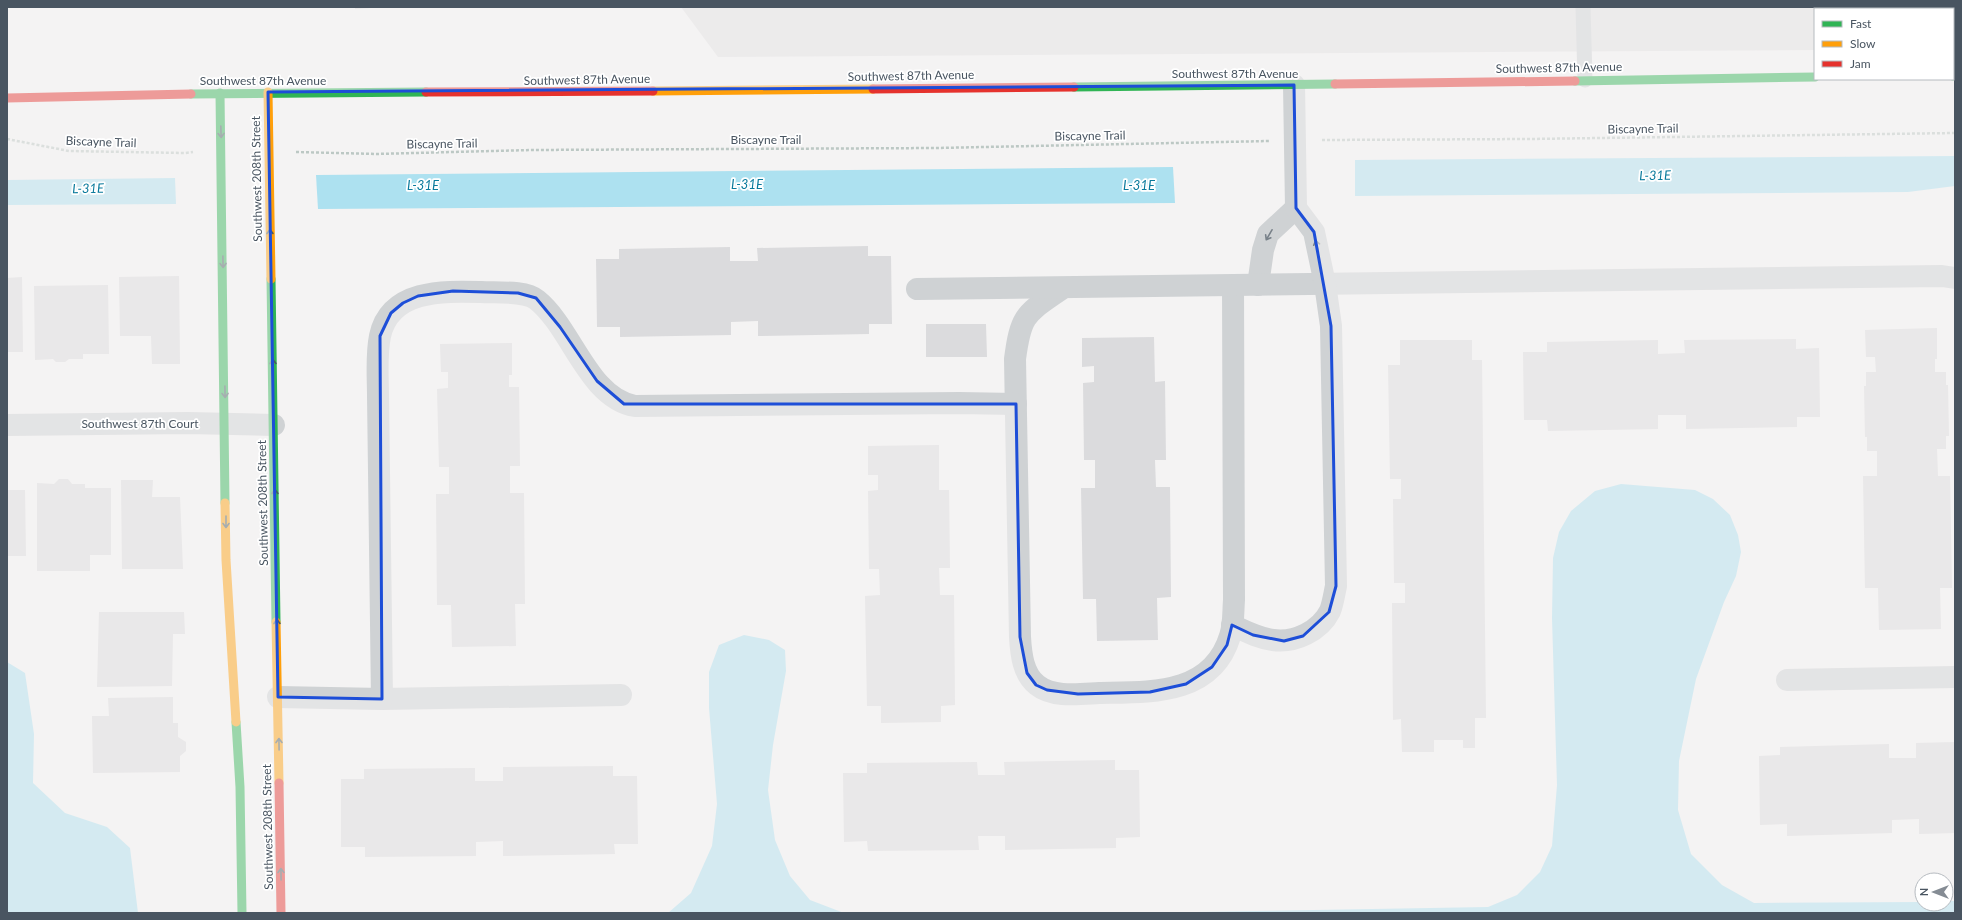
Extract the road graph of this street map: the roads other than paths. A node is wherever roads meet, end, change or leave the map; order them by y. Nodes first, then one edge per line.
1 (1583, 7) edge
2 (1814, 77) edge
3 (1585, 80) junction
4 (1294, 85) junction
5 (268, 92) junction
6 (220, 93) junction
7 (7, 98) edge
8 (1296, 208) junction
9 (1955, 278) edge
10 (1326, 284) junction
11 (1258, 285) junction
12 (1233, 286) junction
13 (1063, 288) junction
14 (917, 289) dead end
15 (1016, 404) junction
16 (226, 424) junction
17 (7, 425) edge
18 (274, 425) junction
19 (1232, 625) junction
20 (1955, 677) edge
21 (1787, 680) dead end
22 (621, 695) dead end
23 (278, 697) junction
24 (382, 699) junction
25 (242, 913) edge
26 (281, 913) edge

1 - 3 lane
2 - 3 street, Southwest 87th Avenue
3 - 4 street, Southwest 87th Avenue
4 - 5 street, Southwest 87th Avenue
4 - 8 street
5 - 6 street, Southwest 87th Avenue
18 -> 5 street, Southwest 208th Street
6 - 7 street, Southwest 87th Avenue
6 -> 16 street
10 -> 8 street
8 -> 11 street
9 - 10 street
10 - 11 street
10 - 19 street
11 - 12 street
12 - 13 street
12 - 19 street
13 - 14 street
13 - 15 street
15 - 19 street
15 - 24 street
16 - 17 street, Southwest 87th Court
16 - 18 street, Southwest 87th Court
16 -> 25 street
23 -> 18 street, Southwest 208th Street
20 - 21 street
22 - 24 street
23 - 24 street
26 -> 23 street, Southwest 208th Street

